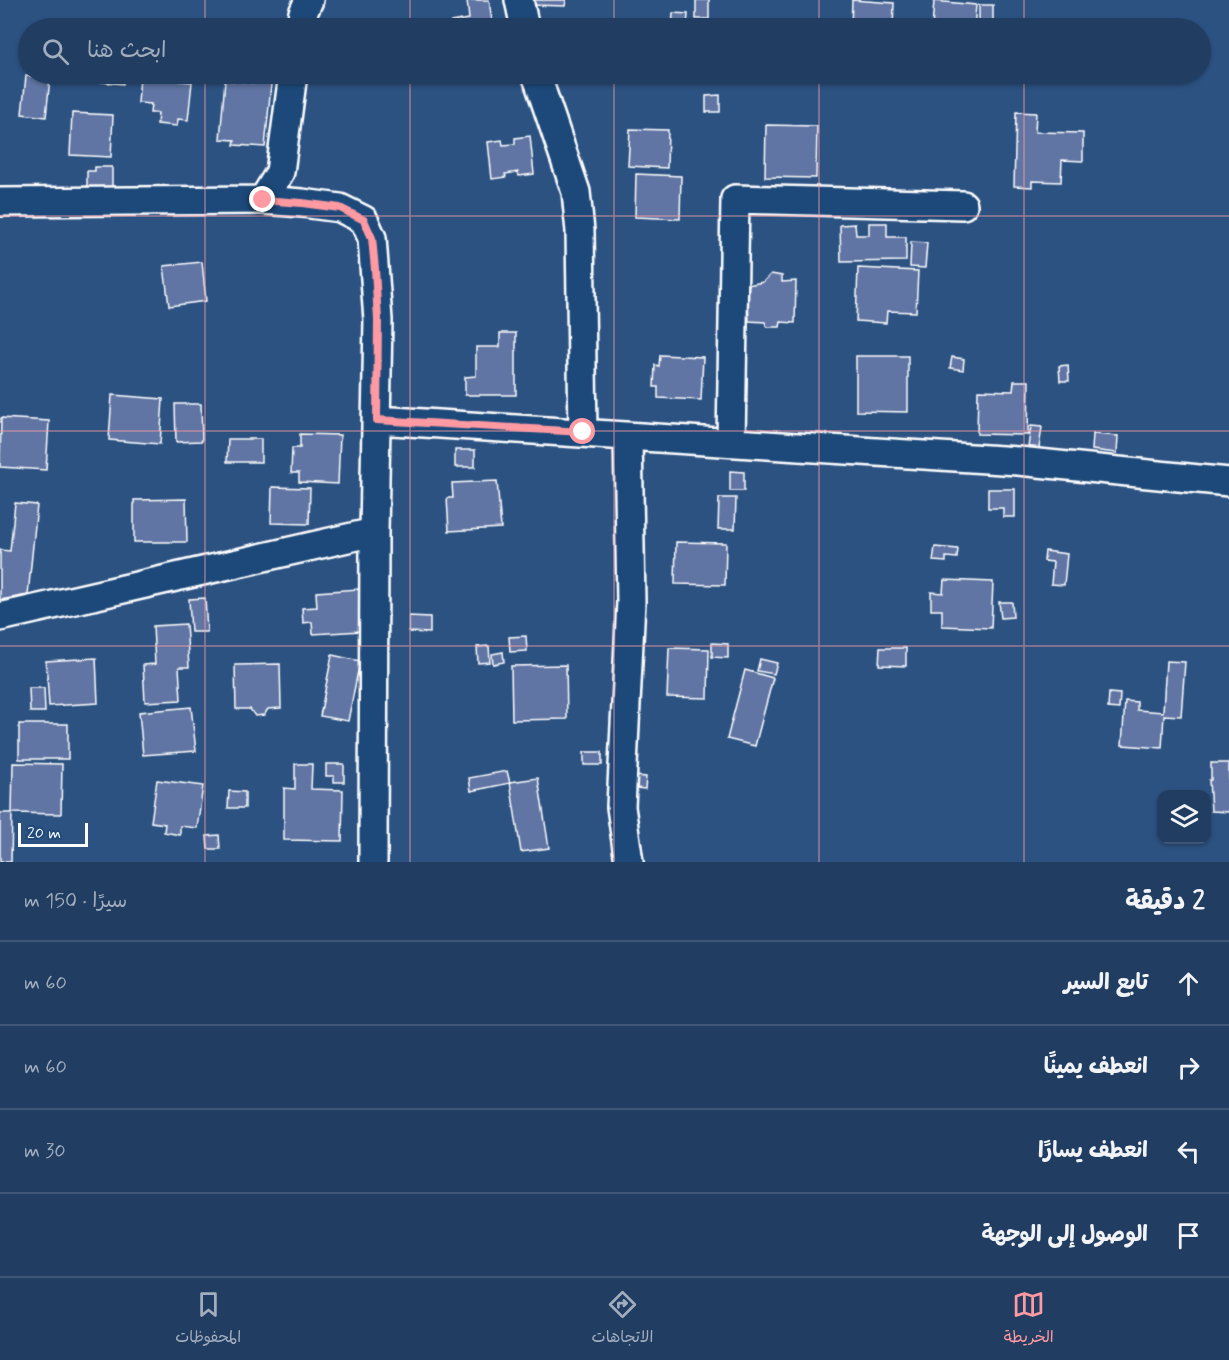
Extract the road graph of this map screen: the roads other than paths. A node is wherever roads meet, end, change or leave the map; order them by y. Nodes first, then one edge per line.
1 (309, 0) edge
2 (519, 0) edge
3 (302, 18) edge
4 (523, 18) edge
5 (292, 84) edge
6 (539, 84) edge
7 (263, 200) junction
8 (0, 202) edge
9 (963, 205) dead end
10 (377, 420) junction
11 (583, 432) junction
12 (628, 436) junction
13 (731, 442) junction
14 (1229, 482) edge
15 (374, 532) junction
16 (0, 617) edge
17 (373, 862) edge
18 (629, 862) edge

1 - 3 street
2 - 4 street
5 - 7 street
6 - 11 street
7 - 8 street
7 - 10 street
9 - 13 street
10 - 11 street
10 - 15 street
11 - 12 street
12 - 13 street
12 - 18 street
13 - 14 street
15 - 16 street
15 - 17 street

